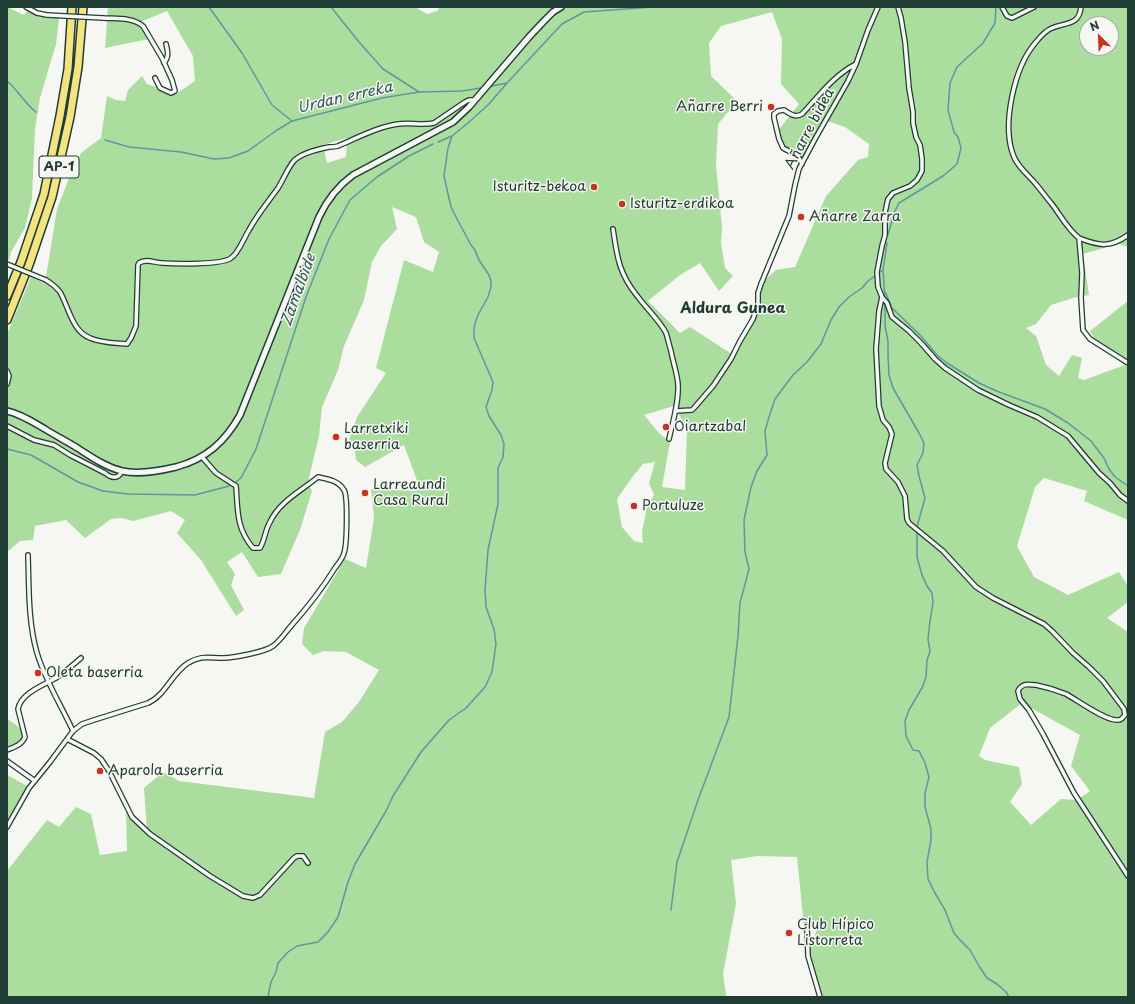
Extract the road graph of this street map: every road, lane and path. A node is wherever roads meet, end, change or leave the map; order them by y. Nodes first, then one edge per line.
1 (26, 7) edge
2 (72, 7) edge
3 (83, 7) edge
4 (561, 7) edge
5 (878, 7) edge
6 (898, 7) edge
7 (1002, 7) edge
8 (1034, 7) edge
9 (1081, 7) edge
10 (166, 44) dead end
11 (164, 63) junction
12 (856, 64) junction
13 (155, 78) dead end
14 (475, 100) junction
15 (802, 164) junction
16 (613, 229) dead end
17 (1128, 235) edge
18 (1079, 238) junction
19 (7, 264) edge
20 (7, 296) edge
21 (882, 297) junction
22 (7, 320) edge
23 (1128, 363) edge
24 (7, 371) edge
25 (7, 384) edge
26 (7, 411) edge
27 (676, 411) junction
28 (7, 426) edge
29 (670, 438) dead end
30 (202, 457) junction
31 (122, 471) junction
32 (1128, 501) edge
33 (28, 555) dead end
34 (81, 658) dead end
35 (49, 682) junction
36 (74, 731) junction
37 (67, 739) junction
38 (7, 750) edge
39 (7, 761) edge
40 (35, 781) junction
41 (7, 827) edge
42 (308, 863) dead end
43 (1128, 876) edge
44 (807, 927) dead end
45 (820, 997) edge

1 - 11 street, bridge
2 - 20 highway, AP-1
3 - 22 highway, AP-1
4 - 14 main road
5 - 12 street, Añarre bidea
6 - 21 street
7 - 8 street
9 - 18 street
10 - 11 street
11 - 13 street
12 - 15 street, Añarre bidea
12 - 15 street
14 - 19 street, bridge
14 - 30 main road
15 - 27 street, Añarre bidea
16 - 27 street
17 - 18 street
18 - 23 street
21 - 32 street
21 - 43 street
24 - 25 street
26 - 31 main road
27 - 29 street
28 - 31 street
30 - 31 main road
30 - 36 street
33 - 35 street
34 - 35 street
35 - 36 street
35 - 38 street
36 - 37 street
37 - 40 street
37 - 42 street
39 - 40 street
40 - 41 street
44 - 45 street

